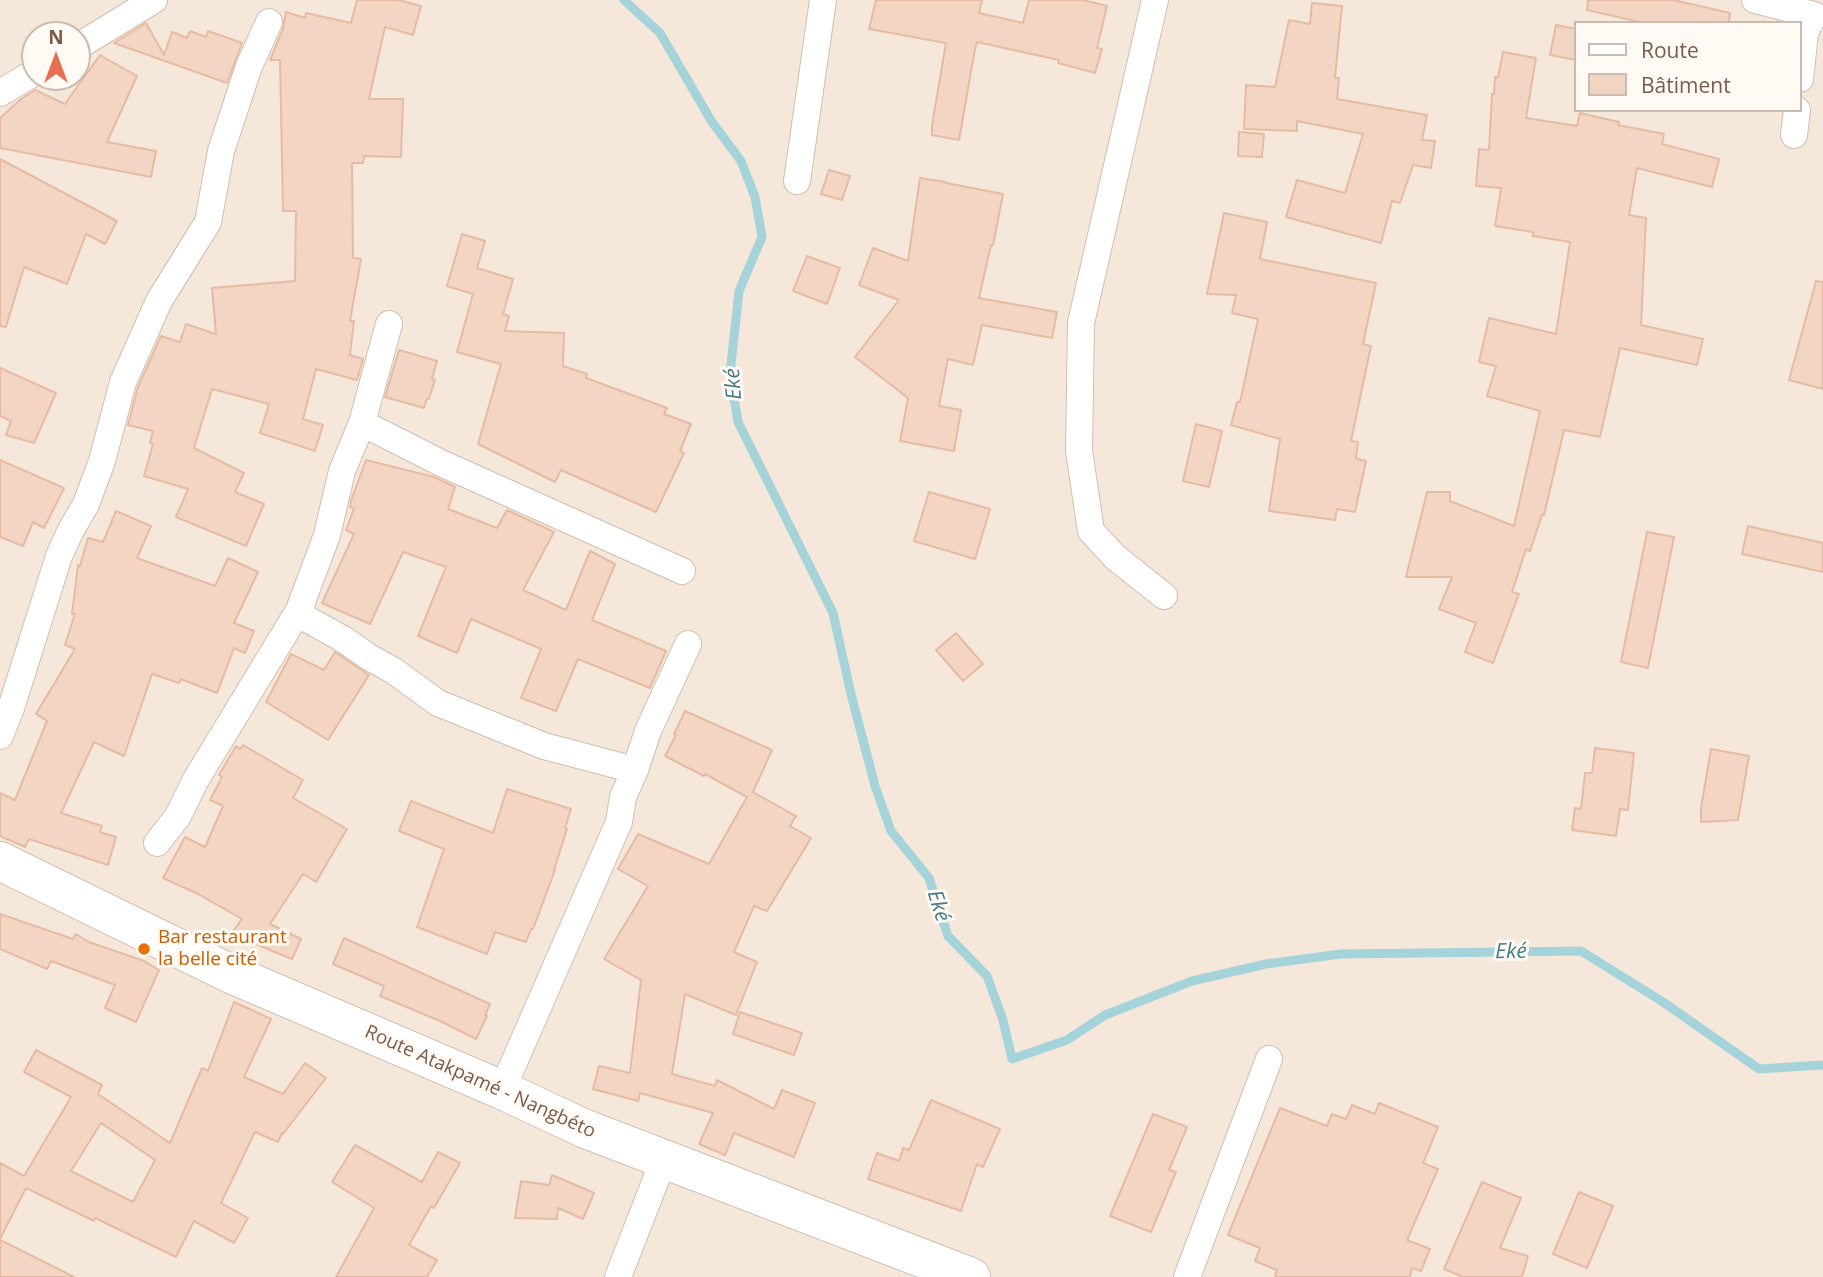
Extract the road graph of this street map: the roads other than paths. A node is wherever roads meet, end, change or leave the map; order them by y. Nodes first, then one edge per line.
1 (154, 0) edge
2 (823, 0) edge
3 (1155, 0) edge
4 (1755, 0) edge
5 (269, 22) dead end
6 (91, 38) edge
7 (1802, 61) edge
8 (21, 80) edge
9 (0, 93) edge
10 (797, 181) dead end
11 (389, 324) dead end
12 (362, 423) junction
13 (682, 571) dead end
14 (1164, 596) dead end
15 (299, 610) junction
16 (688, 644) dead end
17 (0, 736) edge
18 (635, 770) junction
19 (158, 843) dead end
20 (0, 861) edge
21 (1269, 1059) dead end
22 (502, 1090) junction
23 (664, 1159) junction
24 (618, 1277) edge
25 (971, 1277) edge
26 (1187, 1277) edge

1 - 6 street
2 - 10 street
3 - 14 street
4 - 7 street
5 - 17 street
8 - 9 street
11 - 12 street
12 - 13 street
12 - 15 street
15 - 18 street
15 - 19 street
16 - 18 street
18 - 22 street
20 - 22 main road, Route Atakpamé - Nangbéto
21 - 26 street
22 - 23 main road, Route Atakpamé - Nangbéto
23 - 24 street
23 - 25 main road, Route Atakpamé - Nangbéto

